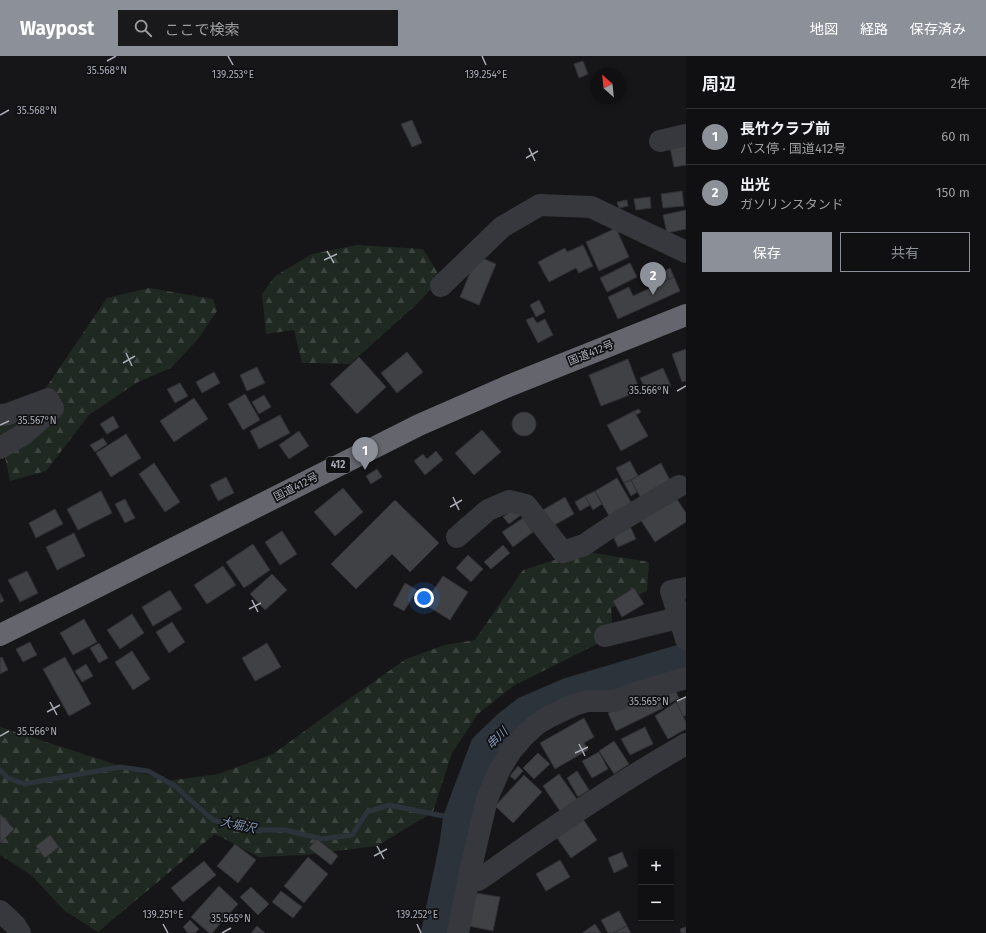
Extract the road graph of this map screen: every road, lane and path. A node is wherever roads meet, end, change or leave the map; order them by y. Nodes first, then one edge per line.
1 (686, 135) edge
2 (660, 141) dead end
3 (686, 252) edge
4 (441, 286) dead end
5 (686, 315) edge
6 (0, 415) edge
7 (0, 448) edge
8 (684, 488) edge
9 (457, 538) dead end
10 (686, 588) edge
11 (683, 616) edge
12 (0, 635) edge
13 (605, 636) dead end
14 (686, 638) edge
15 (686, 678) edge
16 (686, 744) edge
17 (468, 882) junction
18 (0, 911) edge
19 (20, 933) edge
20 (458, 933) edge

1 - 2 street
3 - 4 street
5 - 12 highway, 国道412号 / 412
6 - 7 street
8 - 9 street
10 - 11 street
11 - 13 street
11 - 14 street
15 - 17 street
16 - 17 street
17 - 20 street
18 - 19 street

